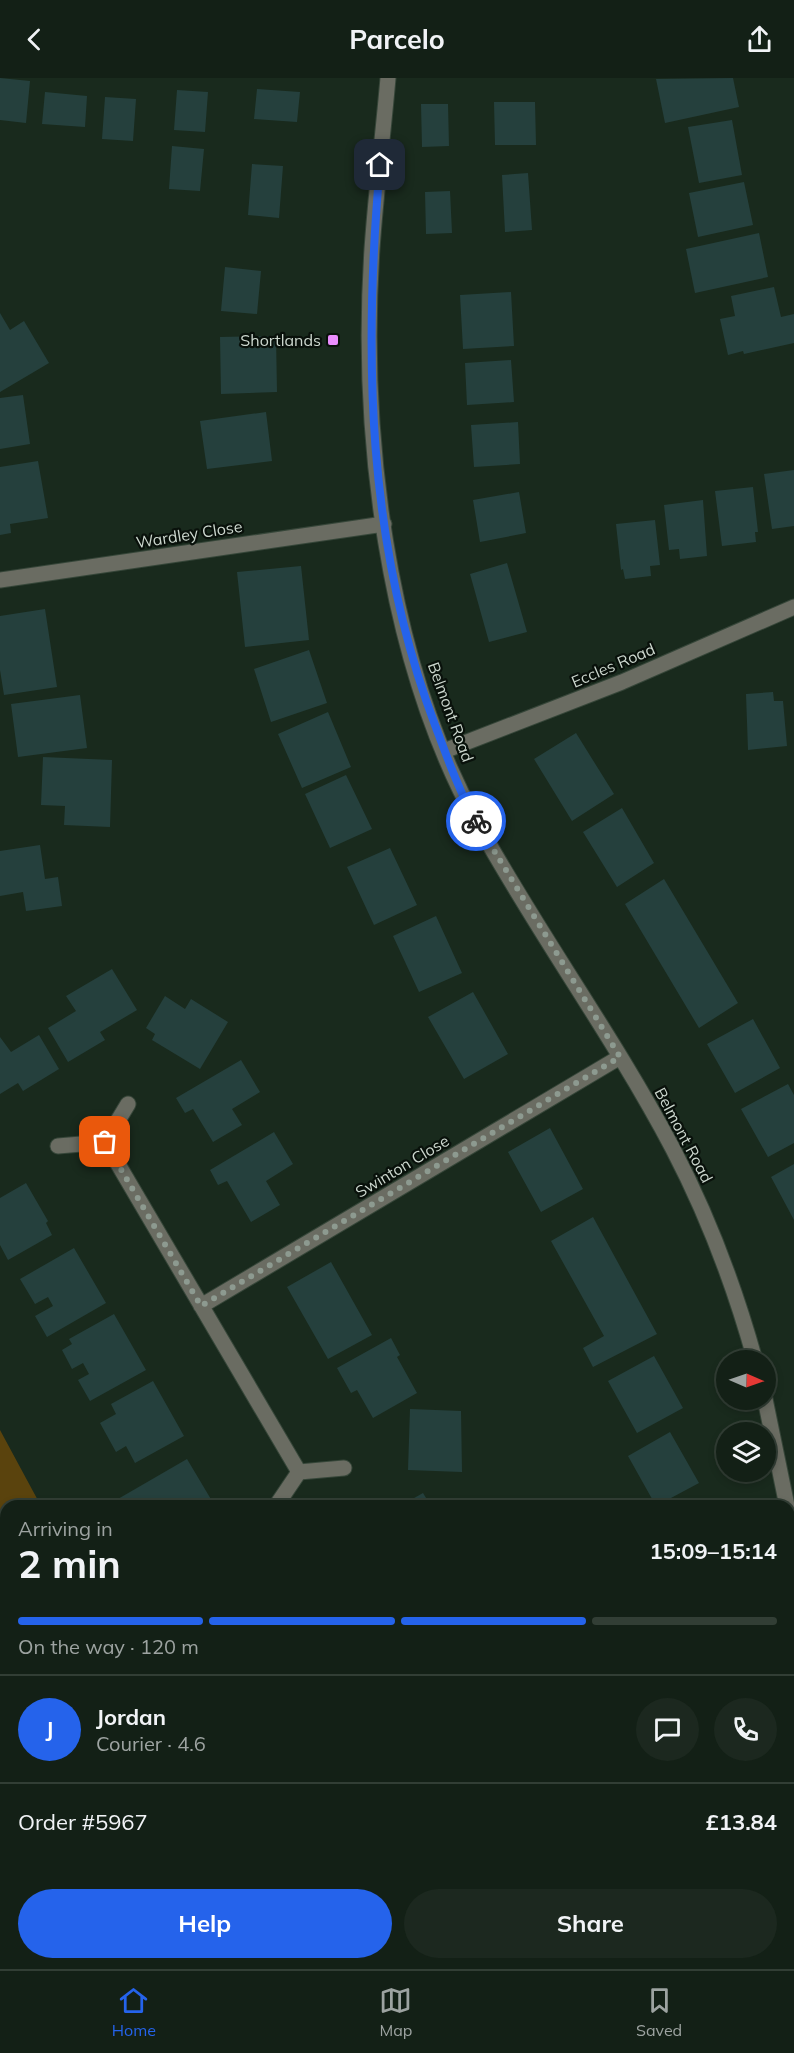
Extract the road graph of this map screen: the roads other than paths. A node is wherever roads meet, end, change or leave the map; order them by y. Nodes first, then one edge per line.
1 (388, 78) edge
2 (384, 524) junction
3 (0, 580) edge
4 (794, 607) edge
5 (444, 751) junction
6 (620, 1057) junction
7 (128, 1104) dead end
8 (105, 1142) junction
9 (58, 1146) dead end
10 (201, 1306) junction
11 (752, 1350) edge
12 (767, 1410) edge
13 (344, 1468) dead end
14 (299, 1472) junction
15 (280, 1500) edge
16 (786, 1500) edge

1 - 2 street, Belmont Road
2 - 3 street, Wardley Close
2 - 5 street, Belmont Road
4 - 5 street, Eccles Road
5 - 6 street, Belmont Road
6 - 10 street, Swinton Close
6 - 11 street, Belmont Road
7 - 8 street
8 - 9 street
8 - 10 street
10 - 14 street
12 - 16 street
13 - 14 street
14 - 15 street

